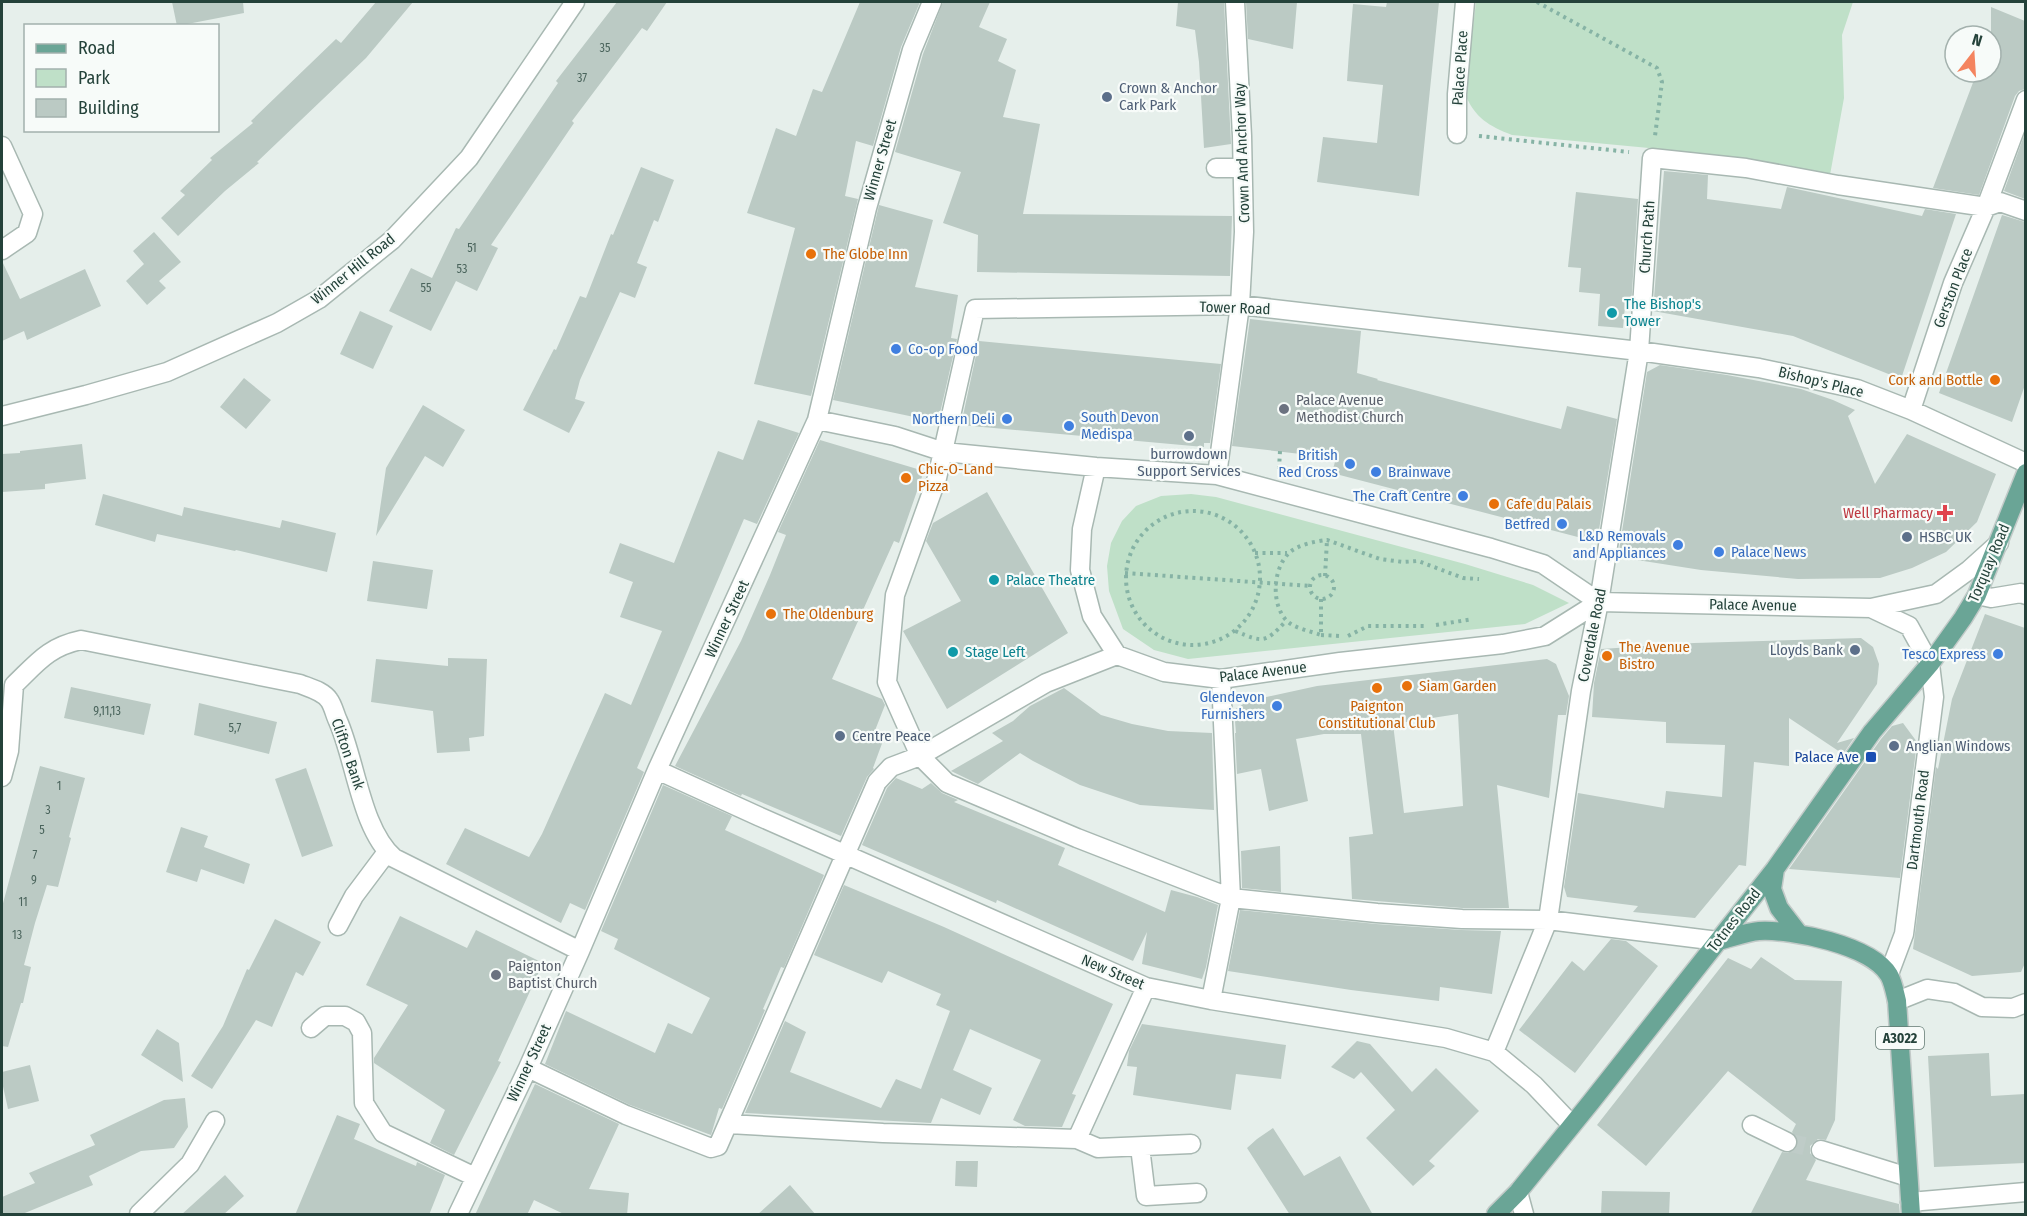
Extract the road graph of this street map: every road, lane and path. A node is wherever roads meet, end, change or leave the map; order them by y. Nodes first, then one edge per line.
1 (575, 2) edge
2 (932, 2) edge
3 (1236, 2) edge
4 (1465, 2) edge
5 (1537, 2) edge
6 (2025, 100) edge
7 (1457, 134) joint
8 (2, 146) edge
9 (1652, 158) junction
10 (1216, 168) dead end
11 (1242, 168) junction
12 (1986, 207) junction
13 (2025, 211) edge
14 (2, 250) edge
15 (1240, 305) junction
16 (1639, 351) junction
17 (1911, 410) junction
18 (2, 416) edge
19 (817, 420) junction
20 (944, 452) junction
21 (2025, 463) edge
22 (1096, 467) junction
23 (2025, 473) edge
24 (1217, 475) junction
25 (1327, 540) junction
26 (1999, 543) junction
27 (1288, 552) junction
28 (1255, 553) junction
29 (1125, 573) junction
30 (1325, 576) junction
31 (1479, 579) dead end
32 (1260, 583) junction
33 (1275, 584) junction
34 (1310, 586) junction
35 (1977, 595) junction
36 (2025, 595) edge
37 (1321, 599) junction
38 (1599, 602) junction
39 (1871, 608) junction
40 (1963, 618) joint
41 (1473, 619) dead end
42 (1286, 621) junction
43 (1235, 631) junction
44 (1321, 635) junction
45 (1117, 655) junction
46 (1930, 664) junction
47 (1221, 679) junction
48 (8, 683) edge
49 (920, 756) junction
50 (657, 770) junction
51 (2, 777) edge
52 (387, 852) junction
53 (844, 854) junction
54 (1775, 869) junction
55 (1231, 897) junction
56 (1548, 920) junction
57 (338, 926) dead end
58 (1799, 934) junction
59 (1718, 941) junction
60 (580, 951) junction
61 (1888, 974) junction
62 (1146, 987) junction
63 (1211, 1000) junction
64 (1898, 1002) junction
65 (2025, 1003) edge
66 (311, 1028) dead end
67 (1494, 1052) junction
68 (528, 1068) junction
69 (215, 1121) dead end
70 (729, 1124) junction
71 (1572, 1125) junction
72 (1752, 1125) dead end
73 (1077, 1139) junction
74 (1787, 1142) tunnel mouth
75 (1191, 1144) dead end
76 (1140, 1147) junction
77 (1821, 1150) tunnel mouth
78 (475, 1177) junction
79 (1908, 1177) junction
80 (1518, 1192) junction
81 (2025, 1192) edge
82 (1197, 1193) dead end
83 (1910, 1208) edge
84 (139, 1215) edge
85 (458, 1215) edge
86 (1496, 1215) edge
87 (1524, 1215) edge

1 - 18 street, Winner Hill Road
2 - 19 street, Winner Street
3 - 11 street, Crown And Anchor Way
4 - 7 street, Palace Place
5 - 9 path
6 - 12 street, Gerston Place
7 - 9 path
8 - 14 street
9 - 12 street
9 - 16 street, Church Path
10 - 11 street
11 - 15 street, Crown And Anchor Way
12 - 13 street
12 - 17 street, Gerston Place
15 - 16 street, Tower Road
15 - 20 street, Tower Road
15 - 24 street, Crown And Anchor Way
16 - 17 street, Bishop's Place
16 - 38 street, Coverdale Road
17 - 21 street, Bishop's Place
19 - 20 street
19 - 50 street, Winner Street
20 - 22 street
20 - 49 street
22 - 24 street
22 - 45 street
23 - 26 main road, Torquay Road
24 - 38 street
25 - 27 path
25 - 30 path
25 - 31 path
26 - 35 main road, Torquay Road
26 - 39 street, Palace Avenue
27 - 28 path
27 - 33 path
28 - 29 path
28 - 32 path
29 - 32 path
29 - 43 path
30 - 34 path
30 - 37 path
32 - 33 path
32 - 43 path
33 - 34 path
33 - 42 path
34 - 37 path
35 - 36 street
35 - 40 main road, Torquay Road
37 - 44 path
38 - 39 street, Palace Avenue
38 - 47 street, Palace Avenue
38 - 56 street, Coverdale Road
39 - 46 street, Palace Avenue
40 - 46 main road, Totnes Road
41 - 44 path
42 - 43 path
42 - 44 path
45 - 47 street, Palace Avenue
45 - 49 street
46 - 54 main road, Totnes Road
46 - 61 street, Dartmouth Road
47 - 55 street
48 - 51 street
48 - 52 street, Clifton Bank
49 - 53 street
49 - 55 street
50 - 53 street, New Street
50 - 60 street, Winner Street
52 - 57 street
52 - 60 street, Clifton Bank
53 - 62 street, New Street
53 - 70 street
54 - 58 main road
54 - 59 main road, Totnes Road
55 - 56 street
55 - 63 street
56 - 59 street
56 - 67 street, Coverdale Road
58 - 59 main road
58 - 61 main road
59 - 71 main road, Totnes Road
60 - 68 street, Winner Street
61 - 64 main road, A3022
62 - 63 street, New Street
62 - 73 street
63 - 67 street, New Street
64 - 65 street
64 - 79 main road, A3022
66 - 78 street
67 - 71 street, New Street
68 - 70 street
68 - 78 street, Winner Street
69 - 84 street
70 - 73 street
71 - 80 main road, Totnes Road
72 - 74 street
73 - 76 street
75 - 76 street
76 - 82 street
77 - 79 street
78 - 85 street, Winner Street
79 - 83 main road, A3022
80 - 86 main road, Totnes Road
80 - 87 street
81 - 83 street

